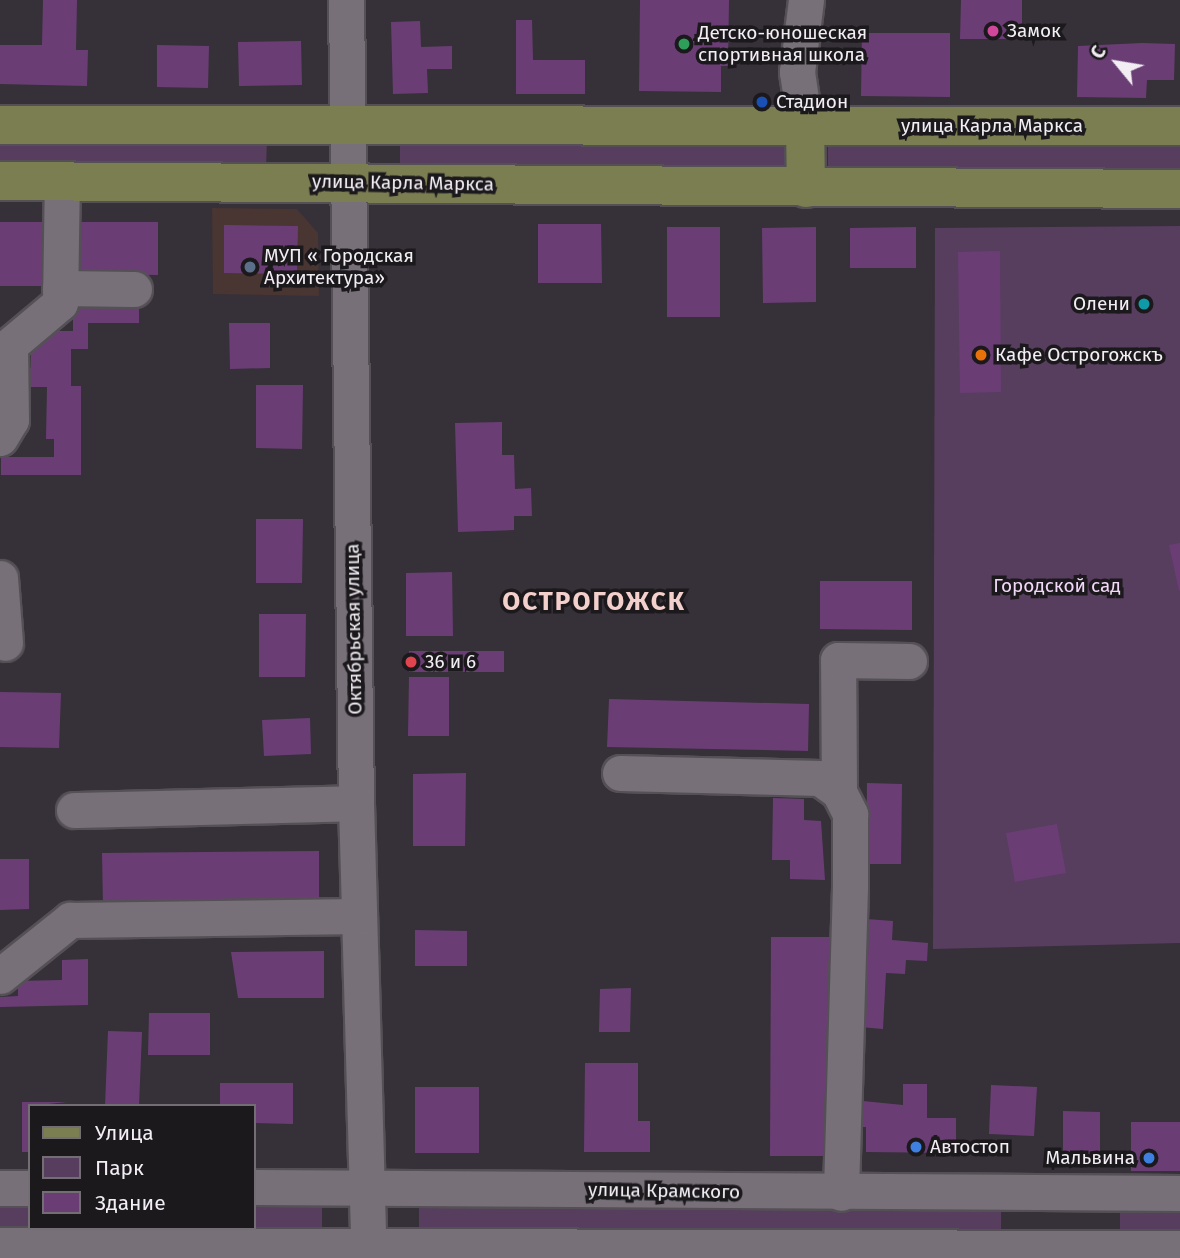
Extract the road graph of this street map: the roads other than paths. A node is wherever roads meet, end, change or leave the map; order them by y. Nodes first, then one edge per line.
1 (346, 0) edge
2 (806, 0) edge
3 (0, 125) edge
4 (805, 125) junction
5 (347, 126) junction
6 (1180, 126) edge
7 (0, 181) edge
8 (62, 181) junction
9 (349, 182) junction
10 (806, 188) junction
11 (1180, 189) edge
12 (60, 288) junction
13 (134, 289) dead end
14 (0, 438) edge
15 (0, 578) edge
16 (5, 643) dead end
17 (909, 661) dead end
18 (620, 773) dead end
19 (839, 792) junction
20 (356, 803) junction
21 (74, 810) dead end
22 (359, 916) junction
23 (0, 976) edge
24 (256, 1187) edge
25 (367, 1187) junction
26 (0, 1188) edge
27 (28, 1188) edge
28 (841, 1193) junction
29 (1075, 1193) junction
30 (1180, 1193) edge
31 (0, 1245) edge
32 (1075, 1248) junction
33 (1180, 1248) edge
34 (369, 1251) edge
35 (103, 1252) edge

1 - 5 street, Октябрьская улица
2 - 4 street
3 - 5 main road, улица Карла Маркса
4 - 5 main road, улица Карла Маркса
4 - 6 main road, улица Карла Маркса
4 - 10 main road
5 - 9 street, Октябрьская улица
7 - 8 main road, улица Карла Маркса
8 - 9 main road, улица Карла Маркса
8 - 12 street
9 - 10 main road, улица Карла Маркса
9 - 20 street, Октябрьская улица
10 - 11 main road, улица Карла Маркса
12 - 13 street
12 - 14 street
15 - 16 street
17 - 19 street
18 - 19 street
19 - 28 street
20 - 21 street
20 - 22 street, Октябрьская улица
22 - 23 street
22 - 25 street, Октябрьская улица
24 - 25 street, улица Крамского
25 - 28 street, улица Крамского
25 - 34 street, Октябрьская улица
26 - 27 street
28 - 29 street, улица Крамского
29 - 30 street, улица Крамского
29 - 32 street
31 - 35 street
32 - 33 street
32 - 34 street
34 - 35 street

